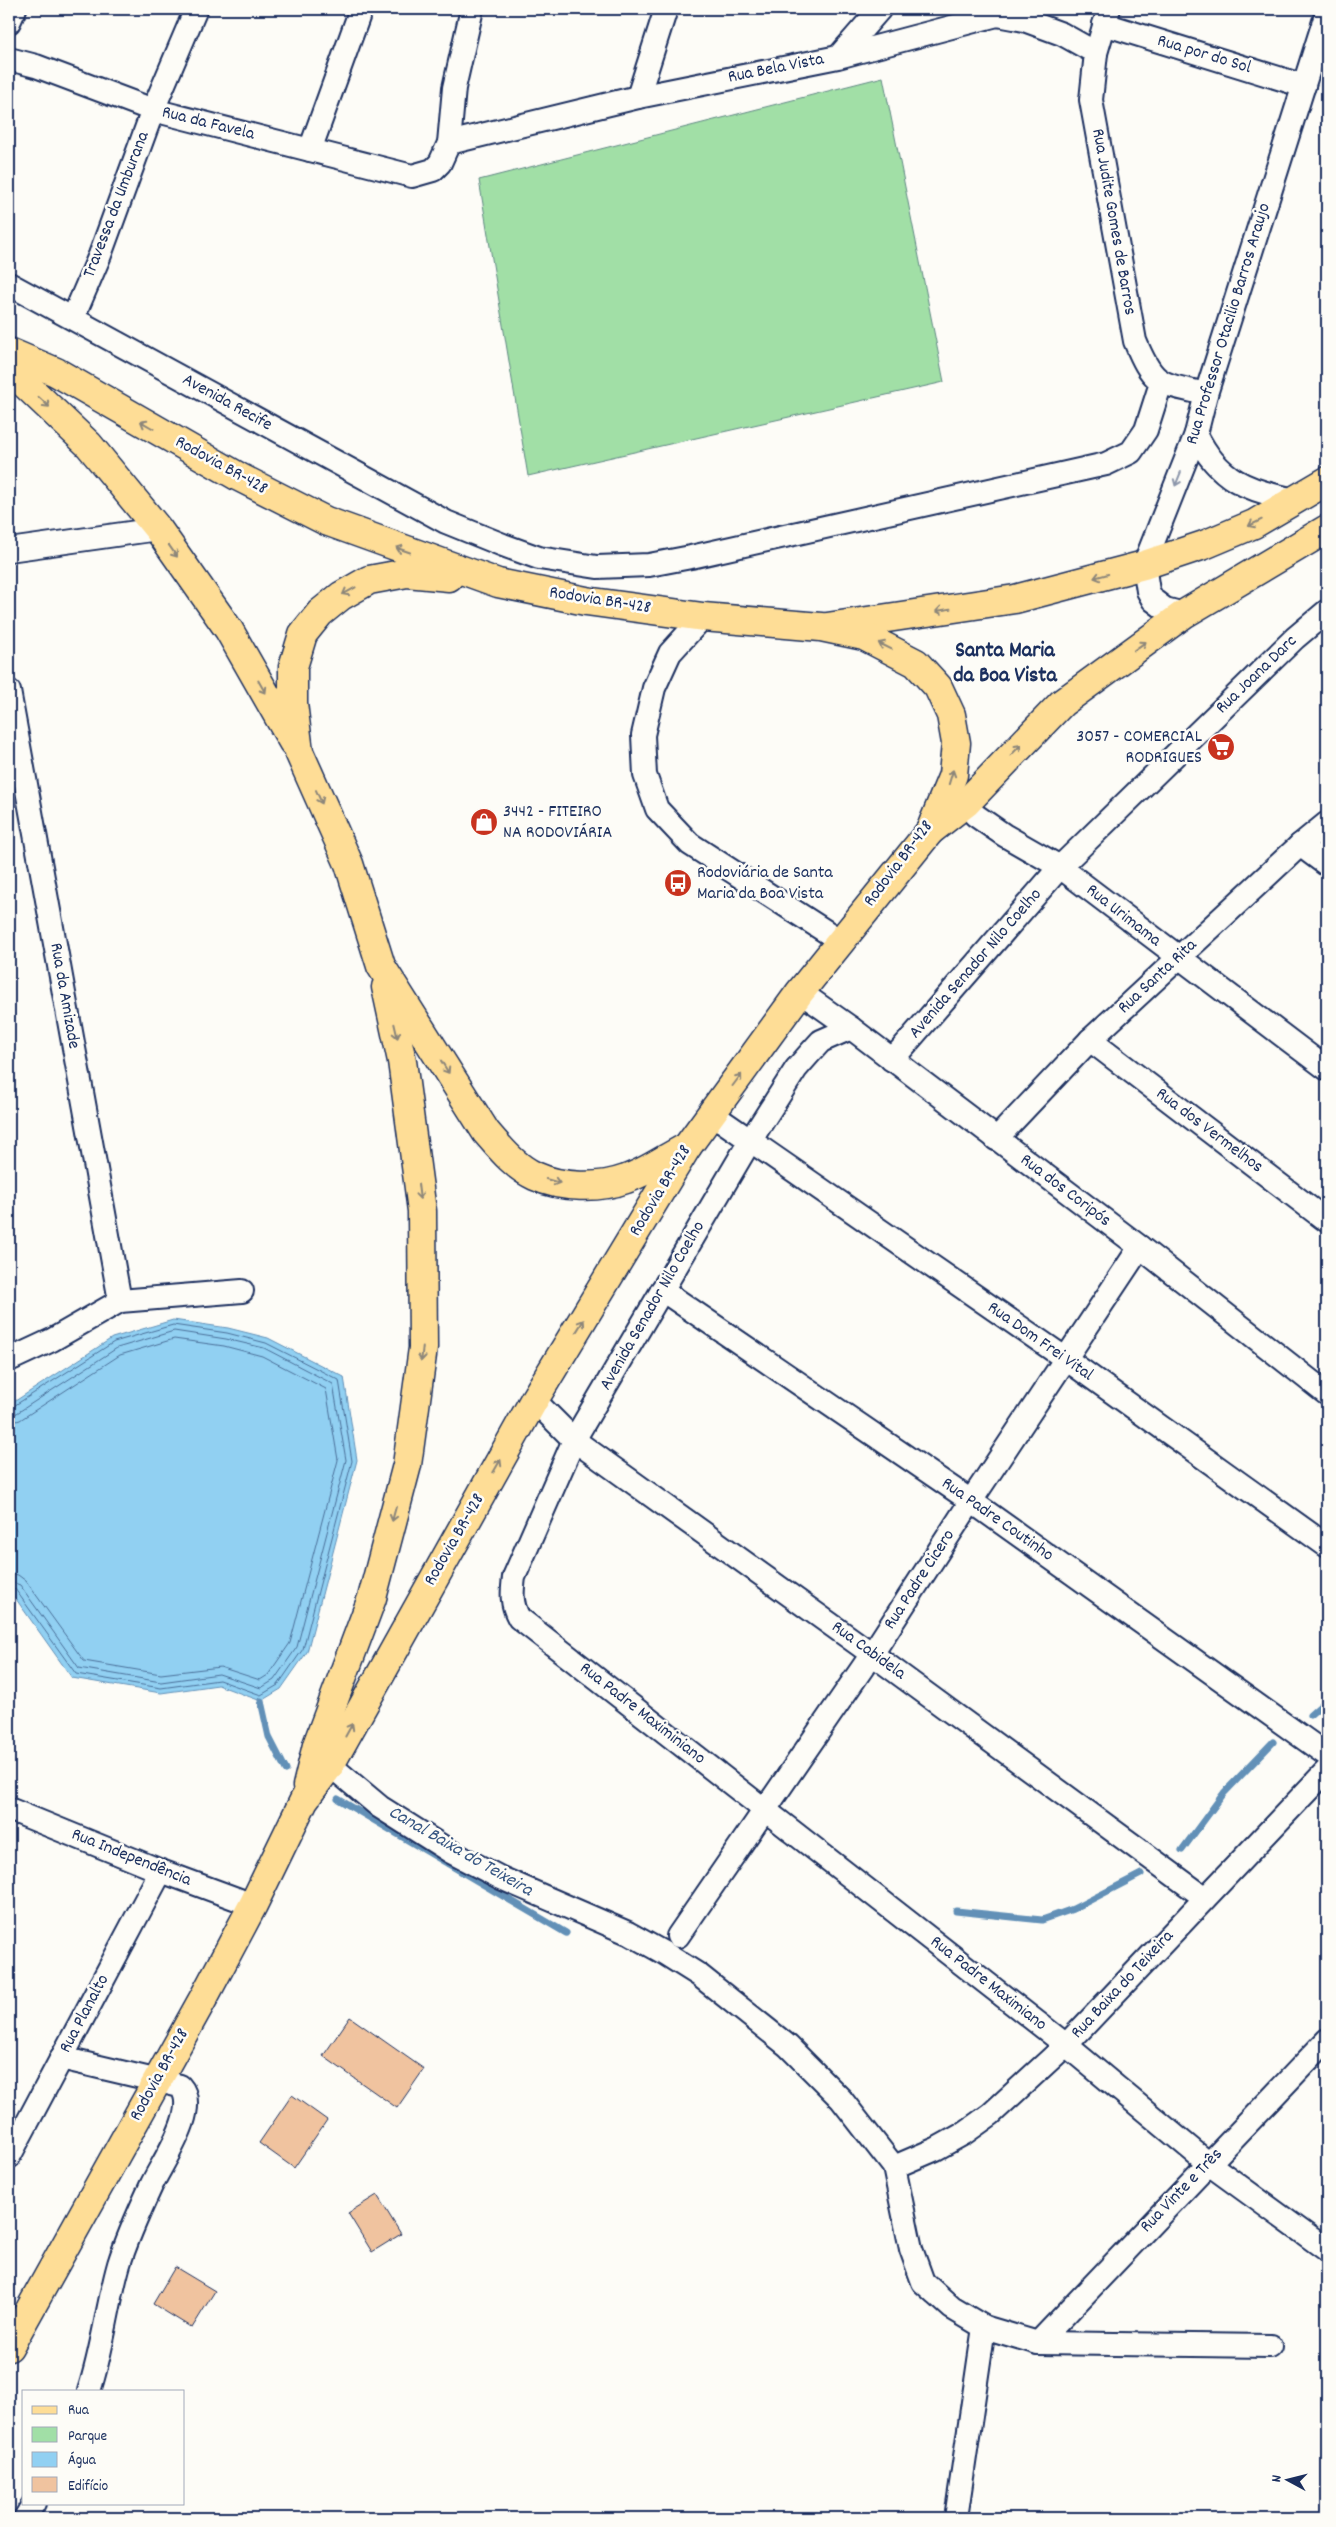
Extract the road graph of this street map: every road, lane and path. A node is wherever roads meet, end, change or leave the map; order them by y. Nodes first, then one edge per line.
1 (14, 9) edge
2 (196, 9) edge
3 (361, 9) edge
4 (472, 9) edge
5 (666, 9) edge
6 (880, 9) edge
7 (990, 12) edge
8 (1327, 12) edge
9 (1106, 16) edge
10 (9, 22) edge
11 (1096, 53) junction
12 (838, 57) junction
13 (9, 59) edge
14 (1304, 86) junction
15 (638, 97) junction
16 (153, 110) junction
17 (449, 144) junction
18 (310, 150) junction
19 (9, 284) edge
20 (73, 318) junction
21 (9, 352) edge
22 (9, 369) edge
23 (1161, 383) junction
24 (1206, 394) junction
25 (1196, 434) junction
26 (1327, 482) edge
27 (1296, 500) junction
28 (158, 529) junction
29 (1327, 529) edge
30 (9, 550) edge
31 (1144, 565) junction
32 (498, 582) junction
33 (1327, 610) edge
34 (1184, 614) junction
35 (703, 617) junction
36 (821, 627) junction
37 (9, 691) edge
38 (299, 752) junction
39 (966, 803) junction
40 (1327, 823) edge
41 (930, 831) junction
42 (1300, 845) junction
43 (1327, 865) edge
44 (1060, 867) junction
45 (839, 940) junction
46 (1178, 958) junction
47 (381, 966) junction
48 (800, 992) junction
49 (851, 1028) junction
50 (1090, 1040) junction
51 (892, 1060) junction
52 (1327, 1069) edge
53 (712, 1114) junction
54 (996, 1138) junction
55 (750, 1141) junction
56 (687, 1147) junction
57 (1327, 1221) edge
58 (1140, 1247) junction
59 (662, 1290) junction
60 (242, 1291) dead end
61 (120, 1302) junction
62 (1066, 1359) junction
63 (9, 1360) edge
64 (1327, 1394) edge
65 (534, 1400) junction
66 (574, 1440) junction
67 (971, 1500) junction
68 (1327, 1546) edge
69 (520, 1618) joint
70 (872, 1654) junction
71 (1327, 1755) edge
72 (330, 1765) junction
73 (1327, 1770) edge
74 (304, 1800) junction
75 (9, 1809) edge
76 (764, 1809) junction
77 (161, 1871) junction
78 (1205, 1898) junction
79 (253, 1905) junction
80 (678, 1936) dead end
81 (1327, 2040) edge
82 (1066, 2045) junction
83 (61, 2058) junction
84 (157, 2080) junction
85 (9, 2157) edge
86 (1209, 2164) junction
87 (894, 2167) junction
88 (1327, 2250) edge
89 (984, 2326) junction
90 (1038, 2343) junction
91 (1270, 2346) dead end
92 (9, 2347) edge
93 (89, 2390) edge
94 (33, 2504) edge
95 (25, 2518) edge
96 (956, 2518) edge

1 - 10 street
2 - 16 street, Travessa da Umburana
3 - 18 street
4 - 17 street
5 - 15 street
6 - 12 street
7 - 11 street, Rua Bela Vista
7 - 12 street, Rua Bela Vista
8 - 14 street, Rua Professor Otacilio Barros Araujo
9 - 11 street, Rua Judite Gomes de Barros
9 - 14 street, Rua por do Sol
11 - 23 street, Rua Judite Gomes de Barros
12 - 15 street, Rua Bela Vista
13 - 16 street, Rua da Favela
14 - 24 street, Rua Professor Otacilio Barros Araujo
15 - 17 street, Rua Bela Vista
16 - 18 street, Rua da Favela
16 - 20 street, Travessa da Umburana
17 - 18 street, Rua da Favela
19 - 20 street, Avenida Recife
20 - 23 street, Avenida Recife
32 -> 21 main road, Rodovia BR-428
22 -> 28 main road
23 - 24 street
24 - 25 street, Rua Professor Otacilio Barros Araujo
25 - 27 street
25 -> 31 street, Rua Professor Otacilio Barros Araujo
26 - 27 main road
27 -> 31 main road
28 - 30 street
28 -> 38 main road
29 - 34 main road
31 - 34 street
31 -> 36 main road
32 - 35 main road, Rodovia BR-428
32 -> 38 main road
33 - 44 street, Rua Joana Darc
39 -> 34 main road
35 - 36 main road, Rodovia BR-428
35 - 45 street
41 -> 36 main road, Rodovia BR-428
37 - 61 street, Rua da Amizade
38 -> 47 main road
39 - 41 main road
39 - 44 street, Rua Urimama
40 - 42 street, Rua Santa Rita
41 - 45 main road, Rodovia BR-428
42 - 43 street
42 - 46 street, Rua Santa Rita
44 - 46 street, Rua Urimama
44 - 51 street, Avenida Senador Nilo Coelho
45 - 48 main road, Rodovia BR-428
46 - 50 street, Rua Santa Rita
46 - 52 street, Rua Urimama
47 -> 56 main road
47 -> 74 main road, Rodovia BR-428
48 - 49 street, Rua dos Coripós
53 -> 48 main road, Rodovia BR-428
49 - 51 street, Rua dos Coripós
49 - 55 street, Avenida Senador Nilo Coelho
50 - 54 street, Rua Santa Rita
50 - 57 street, Rua dos Vermelhos
51 - 54 street, Rua dos Coripós
53 - 55 street, Rua Dom Frei Vital
53 - 56 main road, Rodovia BR-428
54 - 58 street, Rua dos Coripós
55 - 59 street, Avenida Senador Nilo Coelho
55 - 62 street, Rua Dom Frei Vital
65 -> 56 main road, Rodovia BR-428
58 - 62 street, Rua Padre Cicero
58 - 64 street, Rua dos Coripós
59 - 66 street, Avenida Senador Nilo Coelho
59 - 67 street, Rua Padre Coutinho
60 - 61 street
61 - 63 street
62 - 67 street, Rua Padre Cicero
62 - 68 street, Rua Dom Frei Vital
65 - 66 street, Rua Cabidela
72 -> 65 main road, Rodovia BR-428
66 - 69 street, Avenida Senador Nilo Coelho
66 - 70 street, Rua Cabidela
67 - 70 street, Rua Padre Cicero
67 - 71 street, Rua Padre Coutinho
69 - 76 street, Rua Padre Maximiniano
70 - 76 street, Rua Padre Cicero
70 - 78 street, Rua Cabidela
72 - 74 main road, Rodovia BR-428
72 - 87 street
73 - 78 street, Rua Baixa do Teixeira
74 - 79 main road, Rodovia BR-428
75 - 77 street, Rua Independência
76 - 80 street, Rua Padre Cicero
76 - 82 street, Rua Padre Maximiano
77 - 79 street, Rua Independência
77 - 83 street, Rua Planalto
78 - 82 street, Rua Baixa do Teixeira
79 - 84 main road, Rodovia BR-428
81 - 86 street, Rua Vinte e Três
82 - 86 street, Rua Padre Maximiano
82 - 87 street, Rua Baixa do Teixeira
83 - 84 street
83 - 85 street, Rua Planalto
84 - 92 main road, Rodovia BR-428
84 - 93 street
86 - 88 street, Rua Padre Maximiano
86 - 90 street, Rua Vinte e Três
87 - 89 street
89 - 90 street
89 - 96 street
90 - 91 street
94 - 95 street

